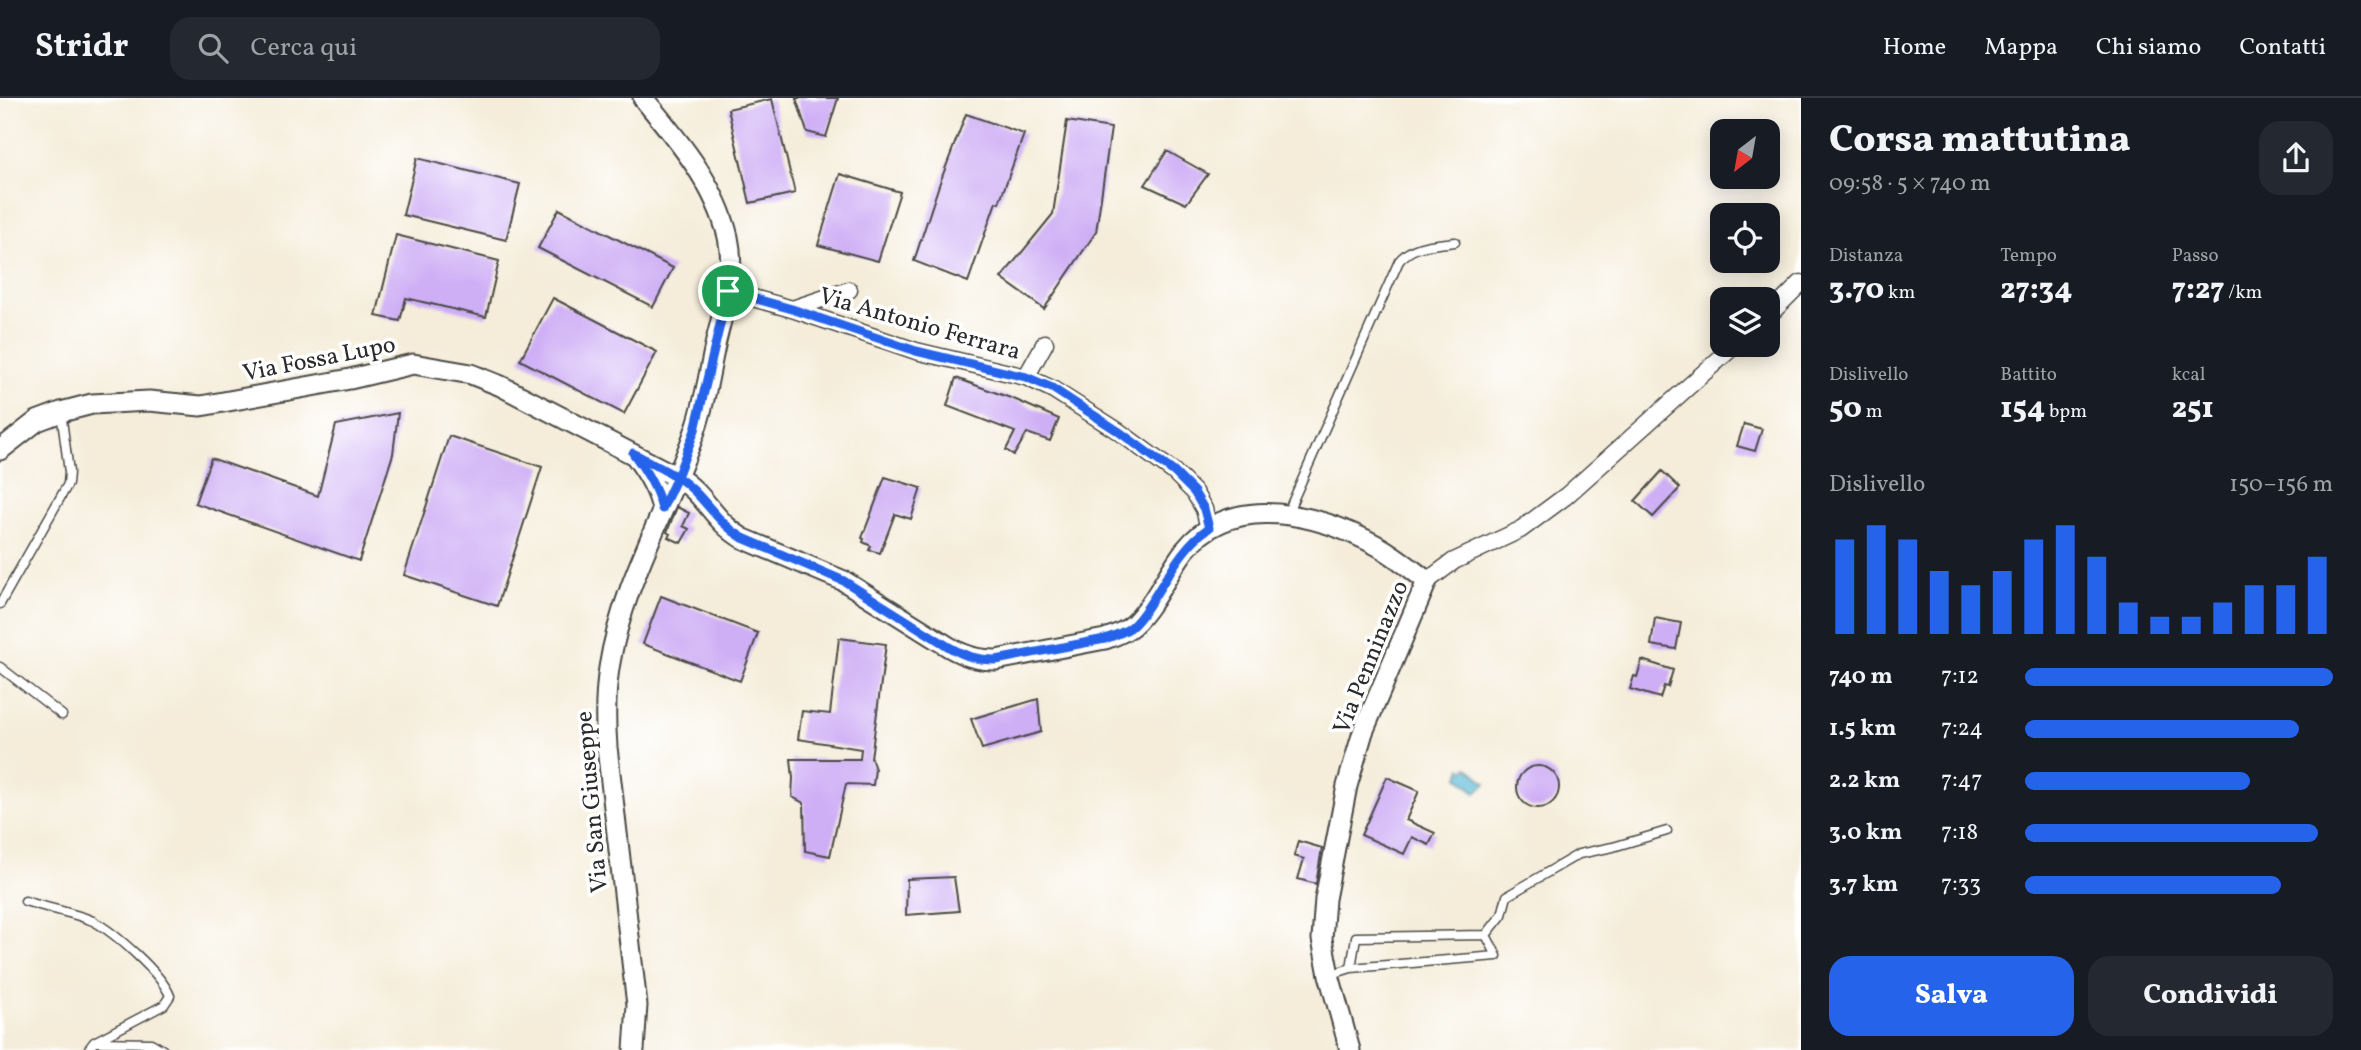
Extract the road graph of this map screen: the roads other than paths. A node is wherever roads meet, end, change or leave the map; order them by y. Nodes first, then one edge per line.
1 (643, 98) edge
2 (1455, 242) dead end
3 (1801, 283) edge
4 (849, 290) dead end
5 (728, 291) junction
6 (1780, 304) edge
7 (792, 309) junction
8 (1045, 343) dead end
9 (1722, 357) edge
10 (1026, 377) junction
11 (61, 412) junction
12 (0, 450) edge
13 (633, 453) junction
14 (677, 477) junction
15 (662, 509) junction
16 (1287, 514) junction
17 (1209, 528) junction
18 (1427, 581) junction
19 (0, 604) edge
20 (0, 667) edge
21 (62, 715) dead end
22 (1667, 831) dead end
23 (25, 901) dead end
24 (1486, 934) junction
25 (1350, 968) junction
26 (1329, 975) junction
27 (94, 1042) junction
28 (88, 1050) edge
29 (163, 1050) edge
30 (634, 1050) edge
31 (1350, 1050) edge

1 - 5 street, Via San Giuseppe
2 - 16 lane
3 - 6 street
4 - 7 street
5 - 7 street, Via Antonio Ferrara
5 - 14 street, Via San Giuseppe
7 - 10 street, Via Antonio Ferrara
8 - 10 street
9 - 18 street, Via Penninazzo
10 - 17 street, Via Antonio Ferrara
11 - 12 street, Via Fossa Lupo
11 - 13 street, Via Fossa Lupo
11 - 19 lane
13 - 14 street, Via Fossa Lupo
13 - 15 street
14 - 15 street, Via San Giuseppe
14 - 17 street, Via Fossa Lupo
15 - 30 street, Via San Giuseppe
16 - 17 street
16 - 18 street
18 - 26 street, Via Penninazzo
20 - 21 lane
22 - 24 lane
23 - 27 lane
24 - 25 lane
24 - 25 lane
25 - 26 lane
26 - 31 street, Via Penninazzo
27 - 28 lane
27 - 29 lane

